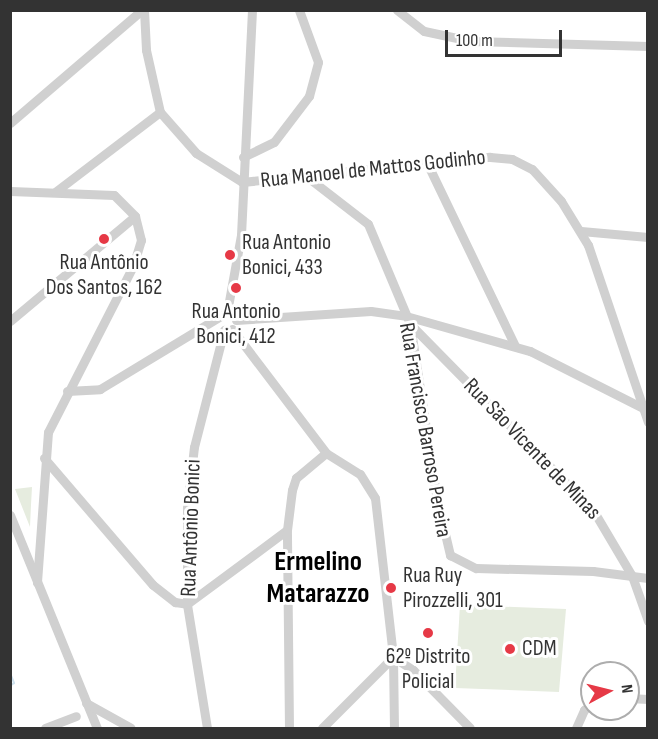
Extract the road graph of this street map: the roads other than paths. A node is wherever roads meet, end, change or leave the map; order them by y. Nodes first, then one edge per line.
1 (143, 10) edge
2 (252, 10) edge
3 (299, 10) edge
4 (397, 10) edge
5 (648, 46) edge
6 (160, 112) junction
7 (10, 123) edge
8 (243, 157) junction
9 (427, 163) junction
10 (306, 176) junction
11 (242, 182) junction
12 (10, 190) edge
13 (55, 192) junction
14 (135, 216) junction
15 (581, 231) junction
16 (648, 237) edge
17 (227, 312) junction
18 (218, 320) junction
19 (408, 320) junction
20 (10, 321) edge
21 (231, 326) junction
22 (515, 346) junction
23 (67, 391) junction
24 (646, 409) edge
25 (648, 422) edge
26 (326, 453) junction
27 (44, 458) junction
28 (10, 515) edge
29 (287, 530) junction
30 (632, 576) junction
31 (648, 578) edge
32 (37, 582) junction
33 (187, 604) junction
34 (648, 621) edge
35 (393, 657) junction
36 (86, 703) junction
37 (76, 716) dead end
38 (45, 729) edge
39 (97, 729) edge
40 (131, 729) edge
41 (207, 729) edge
42 (290, 729) edge
43 (322, 729) edge
44 (394, 729) edge
45 (470, 729) edge

1 - 6 street, Rua Manoel de Mattos Godinho
1 - 7 street
2 - 8 street
3 - 8 street
4 - 5 street
6 - 11 street, Rua Manoel de Mattos Godinho
6 - 13 street
8 - 11 street
9 - 10 street, Rua Manoel de Mattos Godinho
9 - 15 street, Rua Manoel de Mattos Godinho
9 - 22 street
10 - 11 street, Rua Manoel de Mattos Godinho
10 - 19 street, Rua Francisco Barroso Pereira
11 - 17 street
12 - 13 street
13 - 14 street
14 - 20 street
14 - 23 street
15 - 16 street
15 - 24 street, Rua Manoel de Mattos Godinho
17 - 18 street
17 - 21 street
18 - 21 street
18 - 23 street
19 - 21 street
19 - 22 street
19 - 30 street, Rua São Vicente de Minas
19 - 30 street, Rua Francisco Barroso Pereira
21 - 26 street
21 - 33 street, Rua Antônio Bonici
22 - 24 street
23 - 27 street
24 - 25 street, Rua Manoel de Mattos Godinho
26 - 29 street
26 - 35 street
27 - 32 street
27 - 33 street
28 - 32 street
29 - 33 street
29 - 42 street
30 - 31 street, Rua Francisco Barroso Pereira
30 - 34 street, Rua São Vicente de Minas
32 - 36 street
33 - 41 street, Rua Antônio Bonici
35 - 43 street
35 - 44 street
35 - 45 street
36 - 39 street
36 - 40 street
37 - 38 street

